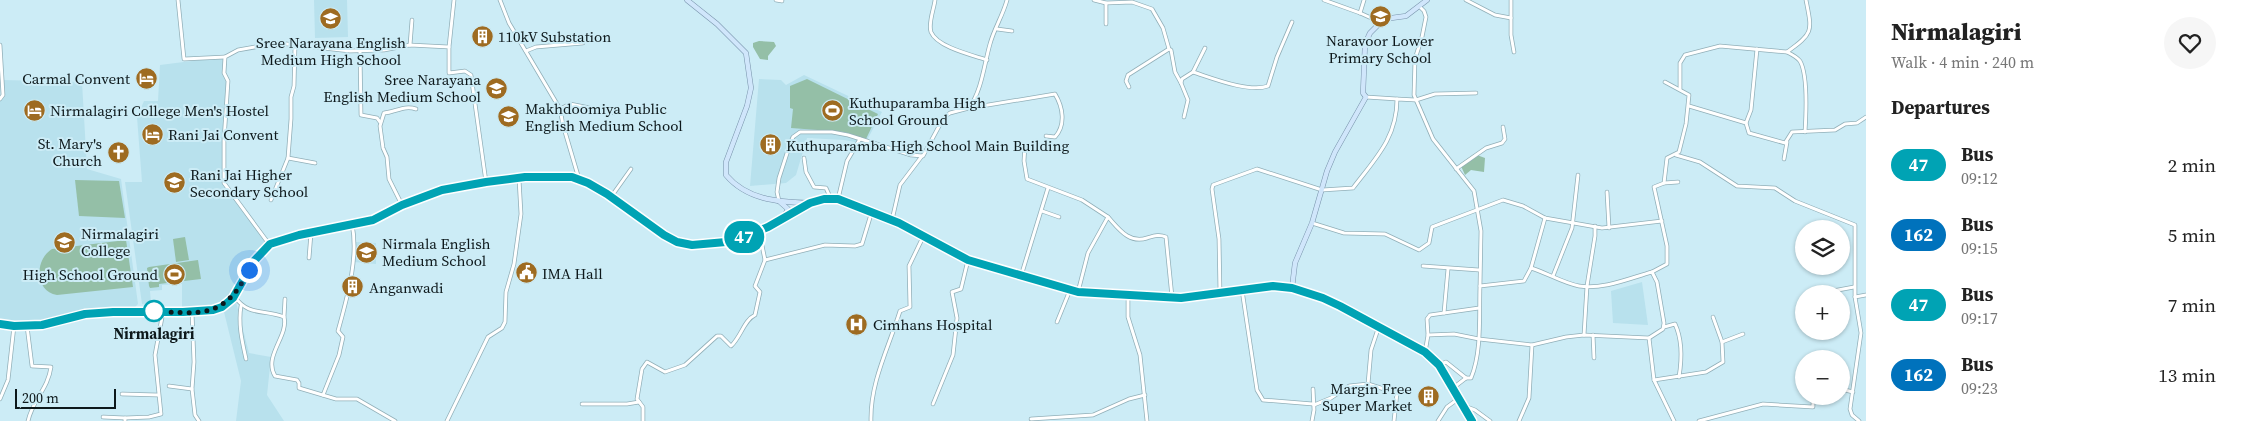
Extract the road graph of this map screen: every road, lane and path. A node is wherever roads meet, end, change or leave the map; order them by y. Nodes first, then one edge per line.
1 (178, 0) edge
2 (454, 0) edge
3 (500, 0) edge
4 (687, 0) edge
5 (776, 0) edge
6 (935, 0) edge
7 (1008, 0) edge
8 (1094, 0) edge
9 (1324, 0) edge
10 (1364, 0) edge
11 (1427, 0) edge
12 (1466, 0) edge
13 (1510, 0) edge
14 (1806, 0) edge
15 (782, 1) edge
16 (1106, 3) junction
17 (1420, 7) junction
18 (1360, 12) junction
19 (1511, 18) junction
20 (412, 20) dead end
21 (1292, 22) dead end
22 (1380, 22) junction
23 (1106, 24) dead end
24 (997, 29) junction
25 (1012, 30) dead end
26 (583, 43) dead end
27 (0, 45) edge
28 (410, 45) junction
29 (294, 46) junction
30 (449, 47) junction
31 (1205, 48) dead end
32 (1168, 49) junction
33 (1758, 49) junction
34 (360, 51) junction
35 (526, 52) junction
36 (1514, 52) dead end
37 (1787, 52) junction
38 (226, 57) junction
39 (987, 60) junction
40 (1193, 72) junction
41 (1665, 82) dead end
42 (1181, 83) junction
43 (1128, 87) dead end
44 (1680, 89) junction
45 (1476, 93) dead end
46 (1366, 97) junction
47 (0, 99) edge
48 (1397, 99) junction
49 (1416, 100) junction
50 (1689, 106) junction
51 (560, 108) junction
52 (970, 108) junction
53 (416, 109) dead end
54 (615, 113) dead end
55 (1184, 117) dead end
56 (1866, 117) edge
57 (380, 122) junction
58 (1746, 123) junction
59 (1503, 127) dead end
60 (1805, 132) junction
61 (1046, 136) dead end
62 (860, 139) junction
63 (1787, 142) junction
64 (1025, 145) dead end
65 (1675, 155) junction
66 (923, 156) junction
67 (288, 158) junction
68 (804, 158) dead end
69 (1784, 158) dead end
70 (315, 163) dead end
71 (631, 169) dead end
72 (1456, 169) junction
73 (1578, 175) dead end
74 (519, 178) junction
75 (579, 180) junction
76 (486, 182) junction
77 (1678, 182) dead end
78 (1664, 183) junction
79 (1048, 188) junction
80 (1322, 190) junction
81 (1607, 192) dead end
82 (611, 197) junction
83 (831, 199) junction
84 (838, 199) junction
85 (271, 200) dead end
86 (780, 202) junction
87 (789, 202) junction
88 (810, 203) junction
89 (402, 205) junction
90 (1478, 209) junction
91 (872, 211) junction
92 (1042, 211) junction
93 (792, 214) junction
94 (1059, 217) dead end
95 (1108, 217) junction
96 (784, 218) junction
97 (1545, 218) junction
98 (892, 220) junction
99 (1663, 221) junction
100 (1572, 222) junction
101 (352, 224) junction
102 (1312, 224) junction
103 (1595, 226) junction
104 (1609, 228) junction
105 (759, 230) junction
106 (310, 233) junction
107 (924, 236) junction
108 (270, 244) junction
109 (309, 258) dead end
110 (765, 260) junction
111 (968, 260) junction
112 (1423, 266) dead end
113 (1531, 268) junction
114 (1448, 269) junction
115 (1480, 270) junction
116 (1652, 272) junction
117 (1553, 276) junction
118 (1021, 277) junction
119 (1480, 286) junction
120 (1587, 286) junction
121 (1854, 287) junction
122 (1292, 288) junction
123 (1850, 288) edge
124 (1070, 290) junction
125 (1242, 290) junction
126 (1078, 292) junction
127 (1220, 293) junction
128 (1866, 295) edge
129 (234, 296) junction
130 (1128, 296) junction
131 (1855, 297) junction
132 (1172, 298) junction
133 (285, 299) dead end
134 (241, 306) junction
135 (1479, 308) junction
136 (163, 311) junction
137 (192, 312) junction
138 (1444, 313) junction
139 (284, 317) junction
140 (1713, 317) dead end
141 (1057, 322) dead end
142 (0, 324) edge
143 (14, 326) junction
144 (27, 326) junction
145 (1379, 326) junction
146 (1664, 327) junction
147 (1861, 333) junction
148 (1866, 333) edge
149 (1743, 334) dead end
150 (1428, 335) junction
151 (1584, 335) junction
152 (1593, 336) junction
153 (1649, 338) junction
154 (1478, 339) junction
155 (1722, 342) junction
156 (1532, 345) junction
157 (1425, 352) junction
158 (1594, 358) dead end
159 (246, 359) dead end
160 (1439, 365) junction
161 (1679, 377) junction
162 (1466, 378) junction
163 (1654, 380) junction
164 (1368, 384) junction
165 (169, 386) dead end
166 (1452, 388) junction
167 (192, 389) junction
168 (1313, 389) dead end
169 (1850, 391) edge
170 (1853, 392) junction
171 (122, 394) dead end
172 (158, 395) junction
173 (323, 395) junction
174 (1145, 395) junction
175 (0, 399) edge
176 (1458, 399) junction
177 (640, 402) junction
178 (582, 404) dead end
179 (933, 404) dead end
180 (1314, 404) junction
181 (1462, 405) junction
182 (1813, 405) edge
183 (103, 417) dead end
184 (149, 419) edge
185 (1031, 419) dead end
186 (125, 420) edge
187 (28, 421) edge
188 (200, 421) edge
189 (396, 421) edge
190 (447, 421) edge
191 (643, 421) edge
192 (871, 421) edge
193 (1147, 421) edge
194 (1312, 421) edge
195 (1394, 421) edge
196 (1438, 421) edge
197 (1472, 421) edge
198 (1490, 421) edge
199 (1519, 421) edge
200 (1674, 421) edge
201 (1699, 421) edge
202 (1859, 421) edge

1 - 38 street
2 - 30 street
3 - 35 street
4 - 86 main road
5 - 15 street
6 - 39 street
7 - 24 street
8 - 16 street
9 - 18 street
10 - 18 street
11 - 17 main road
12 - 19 street
13 - 19 street
14 - 37 street
16 - 23 street
16 - 32 street
17 - 22 main road
17 - 49 street
18 - 22 street
19 - 36 street
20 - 28 street
21 - 40 street
22 - 46 main road
24 - 25 street
24 - 39 street
26 - 35 street
27 - 47 street
28 - 30 street
28 - 34 street
29 - 34 street
29 - 38 street
29 - 67 street
30 - 76 street
31 - 40 street
32 - 42 street
32 - 43 street
33 - 37 street
33 - 44 street
33 - 58 street
34 - 57 street
35 - 51 street
37 - 60 street
38 - 108 street
39 - 52 street
40 - 42 street
41 - 44 street
42 - 55 street
44 - 50 street
45 - 49 street
46 - 48 street
46 - 80 main road
48 - 49 street
48 - 80 street
49 - 72 street
50 - 58 street
50 - 65 street
51 - 54 street
51 - 75 street
52 - 61 street
52 - 66 street
53 - 57 street
56 - 60 street
57 - 89 street
58 - 63 street
59 - 72 street
60 - 63 street
62 - 66 street
62 - 84 street
62 - 86 street
63 - 69 street
64 - 79 street
65 - 78 street
65 - 121 street
66 - 98 street
67 - 70 street
67 - 85 street
68 - 83 street
71 - 82 street
72 - 90 street
73 - 100 street
74 - 75 main road
74 - 76 main road
74 - 190 street
75 - 82 main road
76 - 89 main road
77 - 78 street
78 - 99 street
79 - 92 street
79 - 95 street
80 - 102 main road
80 - 127 street
81 - 104 street
82 - 105 main road
83 - 84 main road
83 - 88 main road
84 - 91 main road
86 - 87 main road
86 - 96 main road
87 - 88 main road
87 - 93 main road
88 - 93 main road
89 - 101 main road
90 - 97 street
90 - 102 street
90 - 115 street
91 - 98 main road
91 - 110 street
92 - 94 street
92 - 118 street
93 - 96 main road
95 - 126 street
95 - 132 street
96 - 105 main road
97 - 100 street
97 - 113 street
98 - 107 main road
99 - 104 street
99 - 116 street
100 - 103 street
100 - 117 street
101 - 106 main road
101 - 173 street
102 - 122 main road
103 - 104 street
103 - 120 street
105 - 110 street
106 - 108 main road
106 - 109 street
107 - 111 main road
107 - 192 street
108 - 129 main road
110 - 177 street
111 - 118 main road
111 - 179 street
112 - 114 street
113 - 117 street
113 - 119 street
114 - 115 street
114 - 138 street
115 - 119 street
116 - 120 street
116 - 146 street
117 - 120 street
118 - 124 main road
119 - 135 street
120 - 151 street
121 - 123 street
121 - 131 street
122 - 125 main road
122 - 145 main road
124 - 126 main road
124 - 141 street
125 - 127 main road
125 - 180 street
126 - 130 main road
127 - 132 main road
128 - 131 street
129 - 134 street
129 - 137 main road
130 - 132 main road
130 - 174 street
131 - 147 street
133 - 139 street
134 - 139 street
134 - 159 street
135 - 138 street
135 - 154 street
136 - 137 main road
136 - 144 main road
136 - 172 street
137 - 167 street
138 - 150 street
139 - 173 street
140 - 155 street
142 - 143 main road
143 - 144 main road
143 - 175 street
144 - 187 street
145 - 157 main road
145 - 164 street
146 - 153 street
146 - 161 street
147 - 148 street
147 - 170 street
149 - 155 street
150 - 154 street
150 - 157 street
151 - 152 street
151 - 156 street
152 - 153 street
152 - 158 street
153 - 163 street
154 - 156 street
154 - 162 street
155 - 161 street
156 - 199 street
157 - 160 main road
160 - 162 street
160 - 166 main road
161 - 163 street
162 - 166 street
163 - 200 street
164 - 180 street
164 - 195 street
165 - 167 street
166 - 176 main road
167 - 188 street
168 - 180 street
169 - 170 street
170 - 202 street
171 - 172 street
172 - 184 street
173 - 189 street
174 - 185 street
174 - 193 street
176 - 181 main road
176 - 196 street
177 - 178 street
177 - 191 street
180 - 194 street
181 - 197 main road
181 - 198 street
182 - 201 street
183 - 186 street
184 - 186 street

